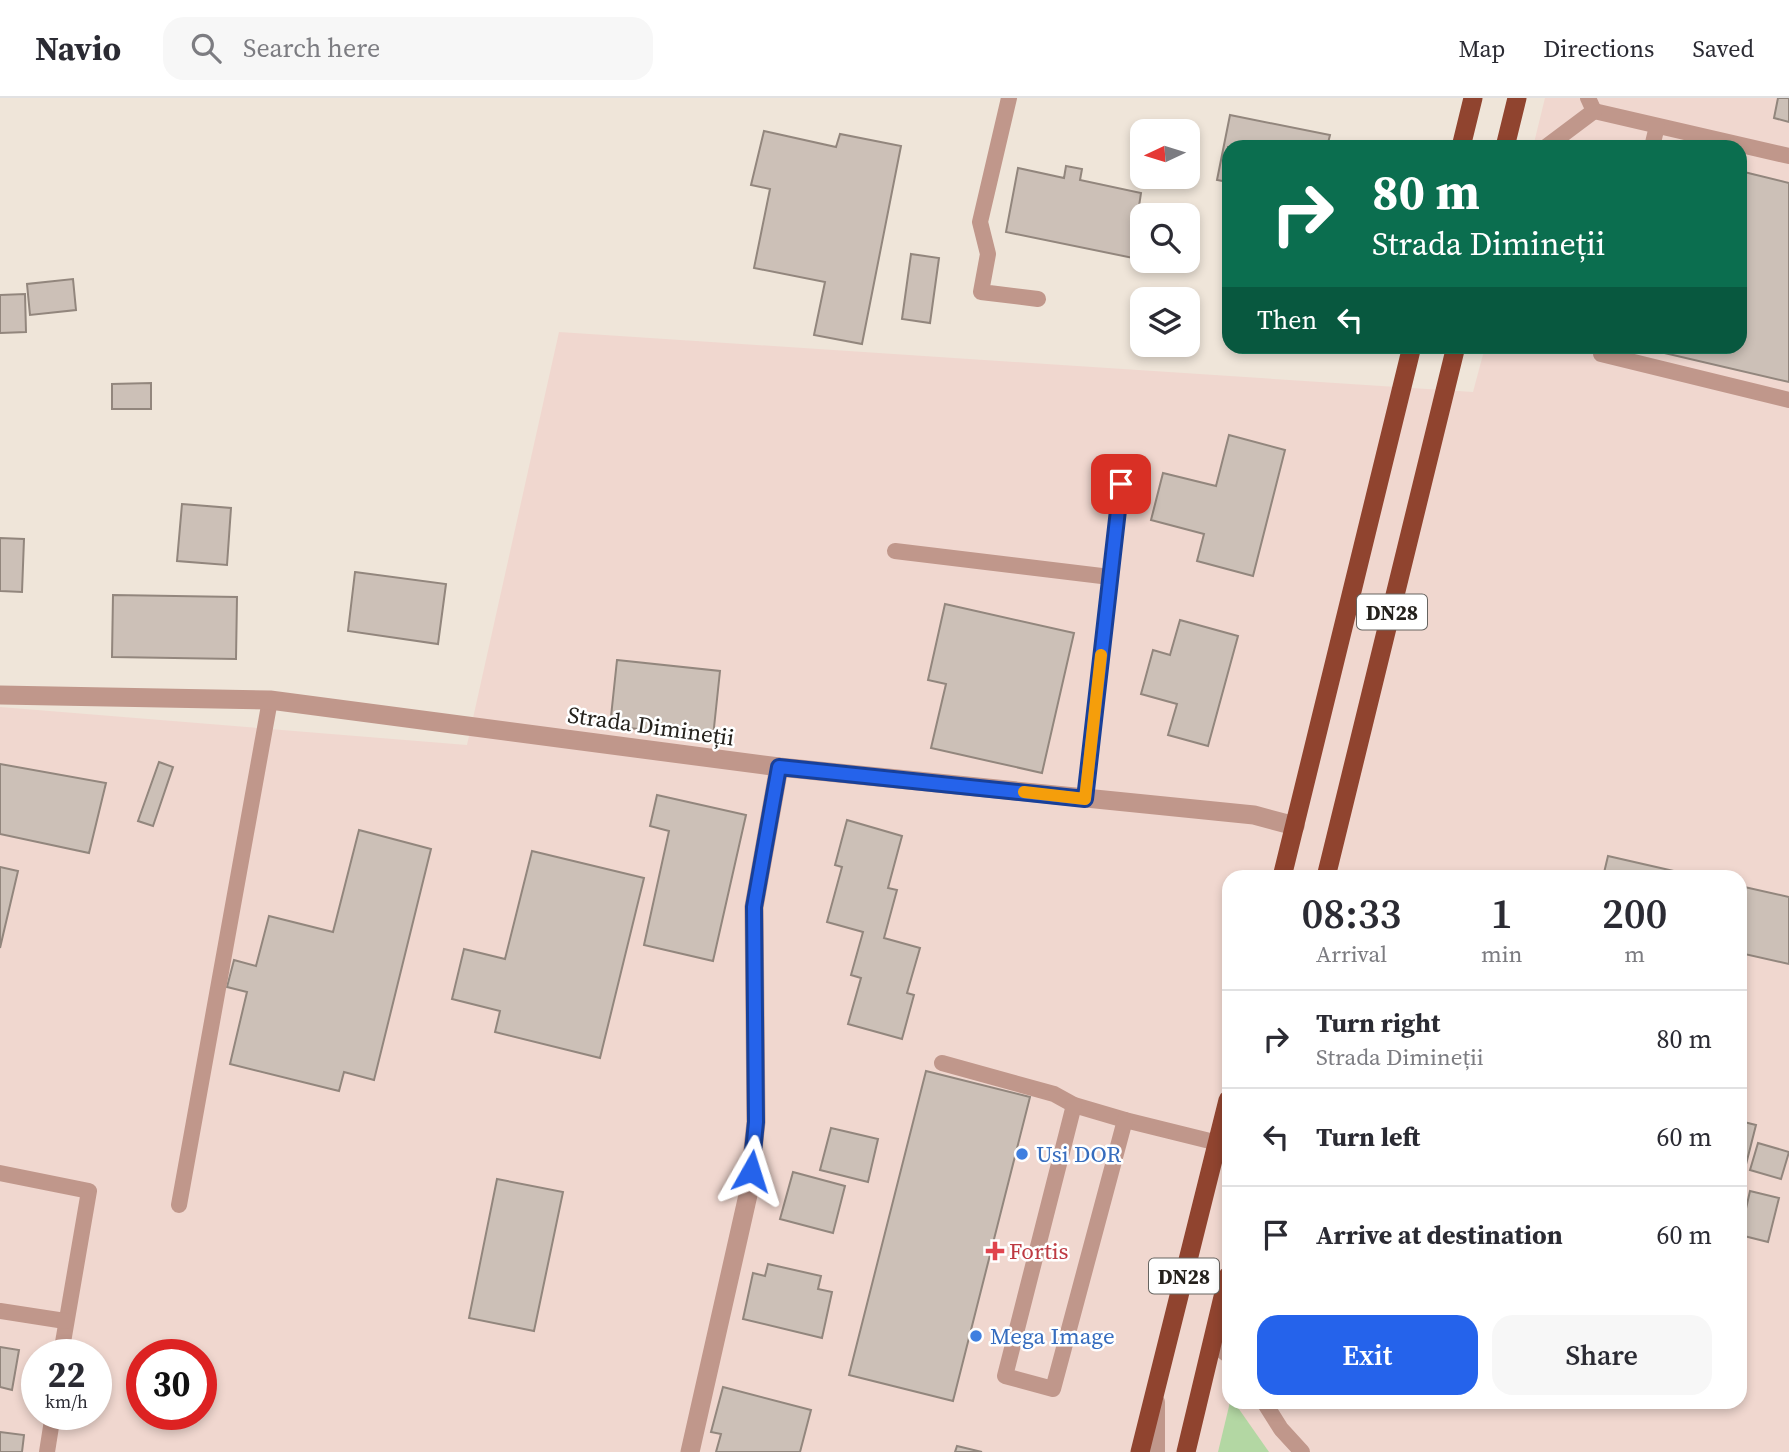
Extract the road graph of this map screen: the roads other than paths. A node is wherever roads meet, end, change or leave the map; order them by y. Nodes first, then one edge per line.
1 (1009, 98) edge
2 (1473, 98) edge
3 (1517, 98) edge
4 (1591, 104) edge
5 (1657, 126) junction
6 (1463, 140) edge
7 (1507, 140) edge
8 (1553, 140) edge
9 (1654, 140) edge
10 (1719, 140) edge
11 (1747, 146) edge
12 (1789, 156) edge
13 (1038, 299) dead end
14 (1410, 354) edge
15 (1454, 354) edge
16 (1601, 354) edge
17 (1789, 400) edge
18 (1121, 484) dead end
19 (895, 551) dead end
20 (1110, 577) junction
21 (0, 695) edge
22 (270, 700) junction
23 (779, 767) junction
24 (1085, 799) junction
25 (1294, 826) junction
26 (1284, 870) edge
27 (1328, 870) edge
28 (942, 1063) dead end
29 (1074, 1105) junction
30 (1125, 1121) junction
31 (1222, 1126) edge
32 (1218, 1143) junction
33 (0, 1173) edge
34 (179, 1205) dead end
35 (1222, 1301) edge
36 (0, 1311) edge
37 (65, 1321) junction
38 (63, 1339) edge
39 (1212, 1343) junction
40 (1222, 1350) edge
41 (1157, 1379) junction
42 (1268, 1409) edge
43 (50, 1430) edge
44 (47, 1452) edge
45 (690, 1452) edge
46 (1140, 1452) edge
47 (1157, 1452) edge
48 (1186, 1452) edge
49 (1302, 1452) edge

1 - 13 lane
2 - 6 highway
3 - 7 highway
4 - 5 lane
4 - 8 lane
5 - 9 lane
5 - 10 lane
11 - 12 lane
14 - 25 highway, DN28
15 - 27 highway, DN28
16 - 17 lane
18 - 20 lane
19 - 20 lane
20 - 24 lane
21 - 22 street, Strada Dimineții
22 - 23 street, Strada Dimineții
22 - 34 lane
23 - 24 street, Strada Dimineții
23 - 45 street
24 - 25 street, Strada Dimineții
25 - 26 highway, DN28
28 - 29 lane
29 - 30 lane
29 - 30 lane
30 - 32 lane
31 - 32 highway, DN28
32 - 41 highway, DN28
33 - 37 lane
35 - 39 highway, DN28
36 - 37 lane
37 - 38 lane
39 - 40 lane
39 - 48 highway, DN28
41 - 46 highway, DN28
41 - 47 lane
42 - 49 lane
43 - 44 lane

